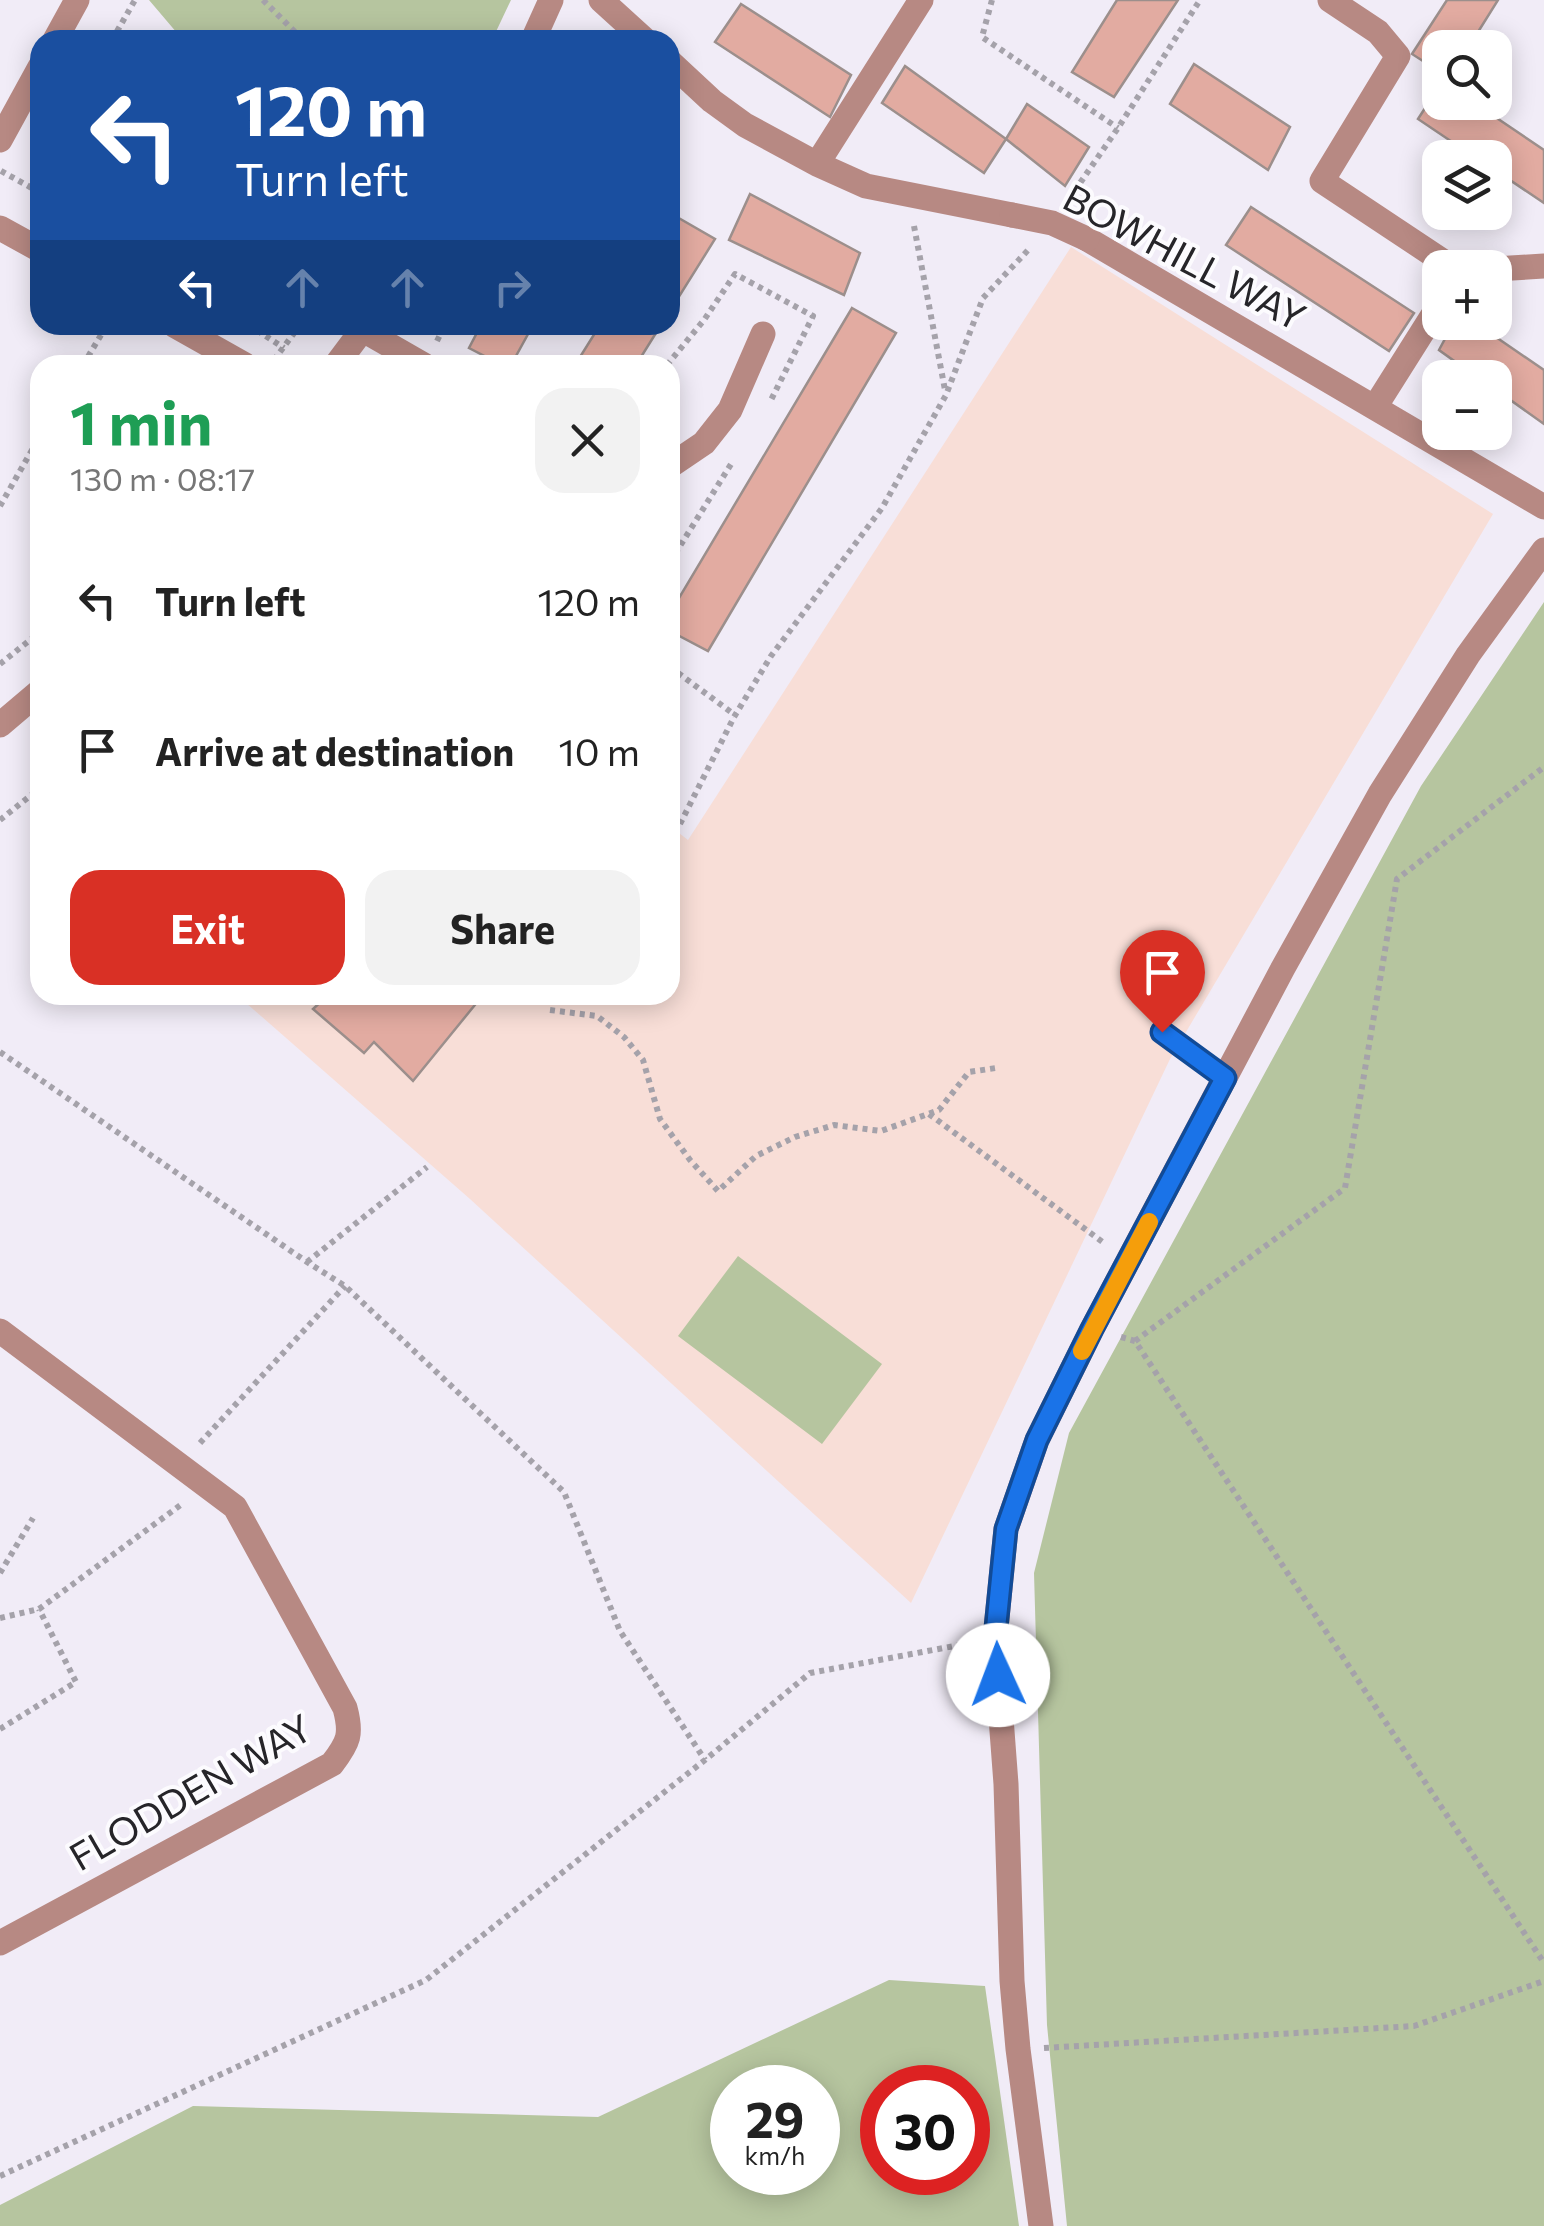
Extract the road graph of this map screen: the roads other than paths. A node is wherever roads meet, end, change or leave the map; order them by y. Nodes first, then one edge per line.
1 (77, 0) edge
2 (551, 0) edge
3 (601, 0) edge
4 (921, 0) edge
5 (1330, 0) edge
6 (60, 30) edge
7 (538, 30) edge
8 (634, 30) edge
9 (680, 71) edge
10 (30, 85) edge
11 (0, 140) edge
12 (816, 164) junction
13 (0, 228) edge
14 (30, 244) edge
15 (1427, 250) edge
16 (1544, 266) edge
17 (1512, 269) edge
18 (1422, 333) edge
19 (763, 334) dead end
20 (192, 335) edge
21 (377, 335) edge
22 (227, 355) edge
23 (408, 355) edge
24 (1375, 407) junction
25 (680, 459) edge
26 (1544, 507) edge
27 (1544, 550) edge
28 (30, 700) edge
29 (0, 725) edge
30 (1162, 1032) dead end
31 (1225, 1078) junction
32 (0, 1331) edge
33 (0, 1944) edge
34 (1041, 2226) edge

1 - 6 street
2 - 7 street
3 - 8 street
4 - 12 street
5 - 15 street
9 - 12 street, BOWHILL WAY
10 - 11 street
12 - 24 street, BOWHILL WAY, bridge
13 - 14 street
16 - 17 street
18 - 24 street
19 - 25 street
20 - 22 street
21 - 23 street
24 - 26 street, BOWHILL WAY
27 - 31 street
28 - 29 street
30 - 31 lane
31 - 34 street
32 - 33 street, FLODDEN WAY

